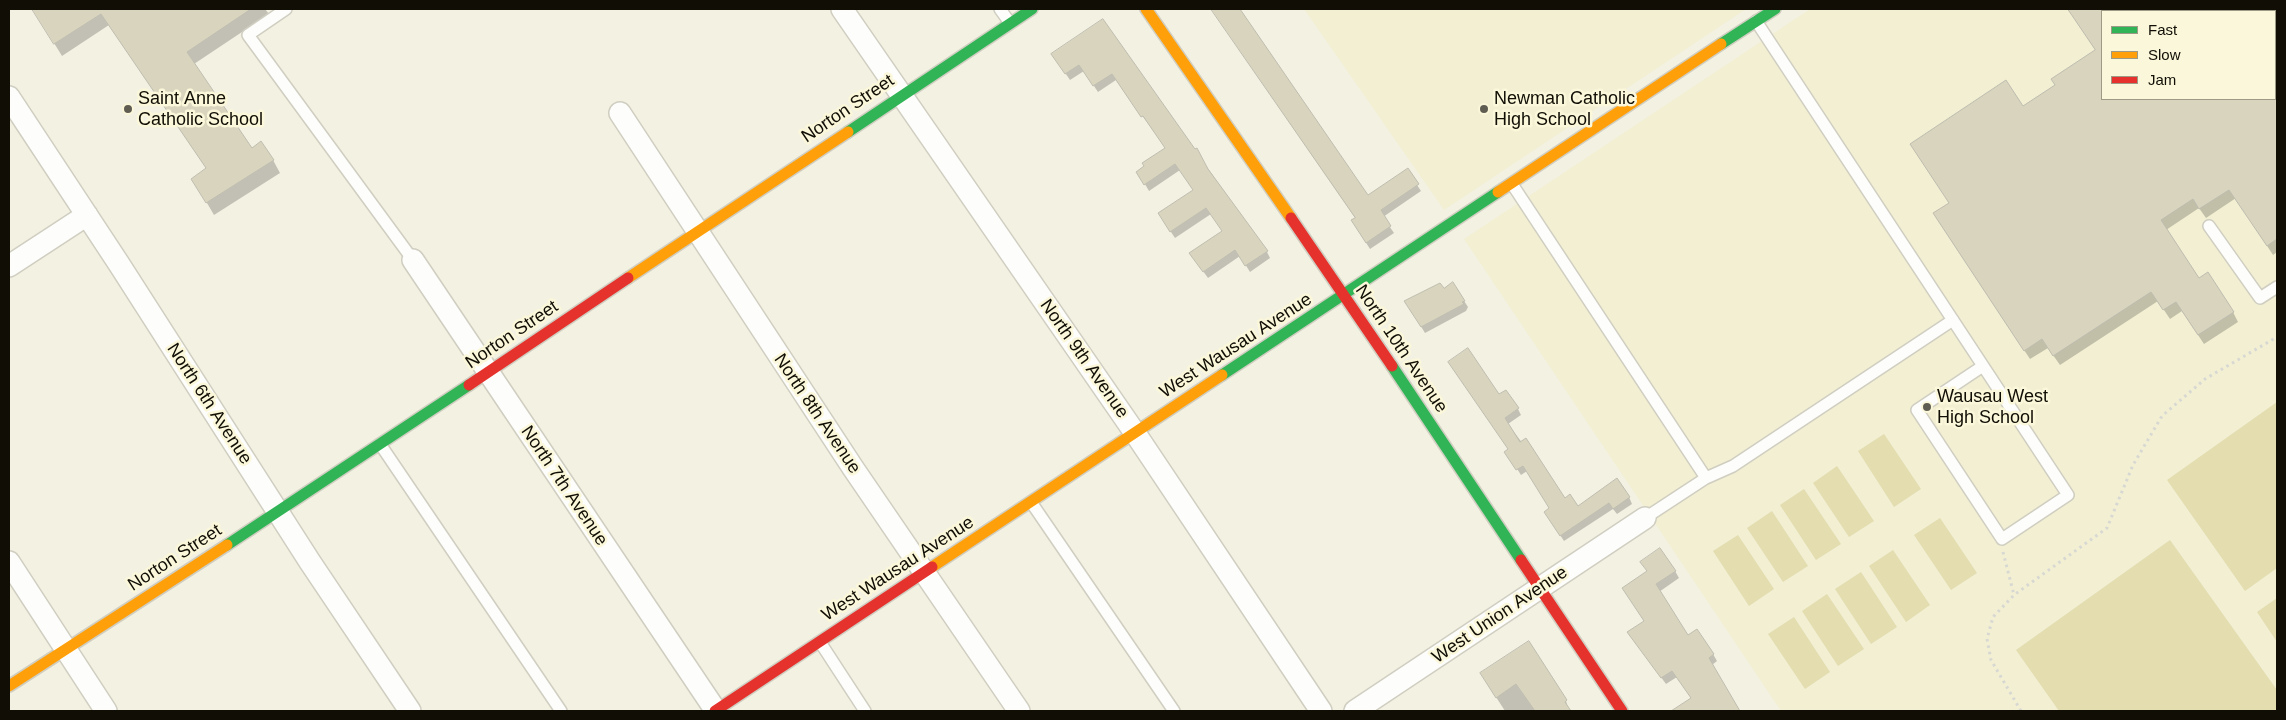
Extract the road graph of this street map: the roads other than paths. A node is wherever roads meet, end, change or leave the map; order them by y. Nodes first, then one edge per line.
1 (286, 9) edge
2 (842, 9) edge
3 (1000, 9) edge
4 (1032, 9) edge
5 (1146, 9) edge
6 (1775, 9) edge
7 (1756, 21) junction
8 (1010, 23) junction
9 (901, 95) junction
10 (9, 96) edge
11 (620, 113) dead end
12 (1512, 184) junction
13 (87, 214) junction
14 (2210, 226) dead end
15 (696, 231) junction
16 (413, 260) joint
17 (9, 266) edge
18 (2277, 286) edge
19 (1344, 295) junction
20 (1953, 320) junction
21 (1983, 366) junction
22 (488, 372) junction
23 (1135, 433) junction
24 (380, 444) junction
25 (1706, 478) junction
26 (1031, 502) junction
27 (278, 512) junction
28 (1645, 518) joint
29 (9, 562) edge
30 (924, 573) junction
31 (1540, 589) junction
32 (820, 642) junction
33 (65, 649) junction
34 (9, 686) edge
35 (106, 711) edge
36 (410, 711) edge
37 (561, 711) edge
38 (715, 711) edge
39 (865, 711) edge
40 (1019, 711) edge
41 (1174, 711) edge
42 (1321, 711) edge
43 (1355, 711) edge
44 (1622, 711) edge

1 - 16 lane
2 - 9 street, North 9th Avenue
3 - 8 lane
4 - 8 street, Norton Street
5 - 19 street, North 10th Avenue
6 - 7 street, West Wausau Avenue
7 - 12 street, West Wausau Avenue
7 - 20 lane
8 - 9 street, Norton Street
9 - 15 street, Norton Street
9 - 23 street, North 9th Avenue
10 - 13 street, North 6th Avenue
11 - 15 street, North 8th Avenue
12 - 19 street, West Wausau Avenue
12 - 25 lane
13 - 17 street
13 - 27 street, North 6th Avenue
14 - 18 lane
15 - 22 street, Norton Street
15 - 30 street, North 8th Avenue
16 - 22 street, North 7th Avenue
19 - 23 street, West Wausau Avenue
19 - 31 street, North 10th Avenue
20 - 21 lane
20 - 25 lane
21 - 21 lane
22 - 24 street, Norton Street
22 - 38 street, North 7th Avenue
23 - 26 street, West Wausau Avenue
23 - 42 street, North 9th Avenue
24 - 27 street, Norton Street
24 - 37 lane
25 - 28 lane
26 - 30 street, West Wausau Avenue
26 - 41 lane
27 - 33 street, Norton Street
27 - 36 street, North 6th Avenue
28 - 31 street, West Union Avenue
29 - 33 street
30 - 32 street, West Wausau Avenue
30 - 40 street, North 8th Avenue
31 - 43 street, West Union Avenue
31 - 44 street, North 10th Avenue
32 - 38 street, West Wausau Avenue
32 - 39 lane
33 - 34 street, Norton Street
33 - 35 street

